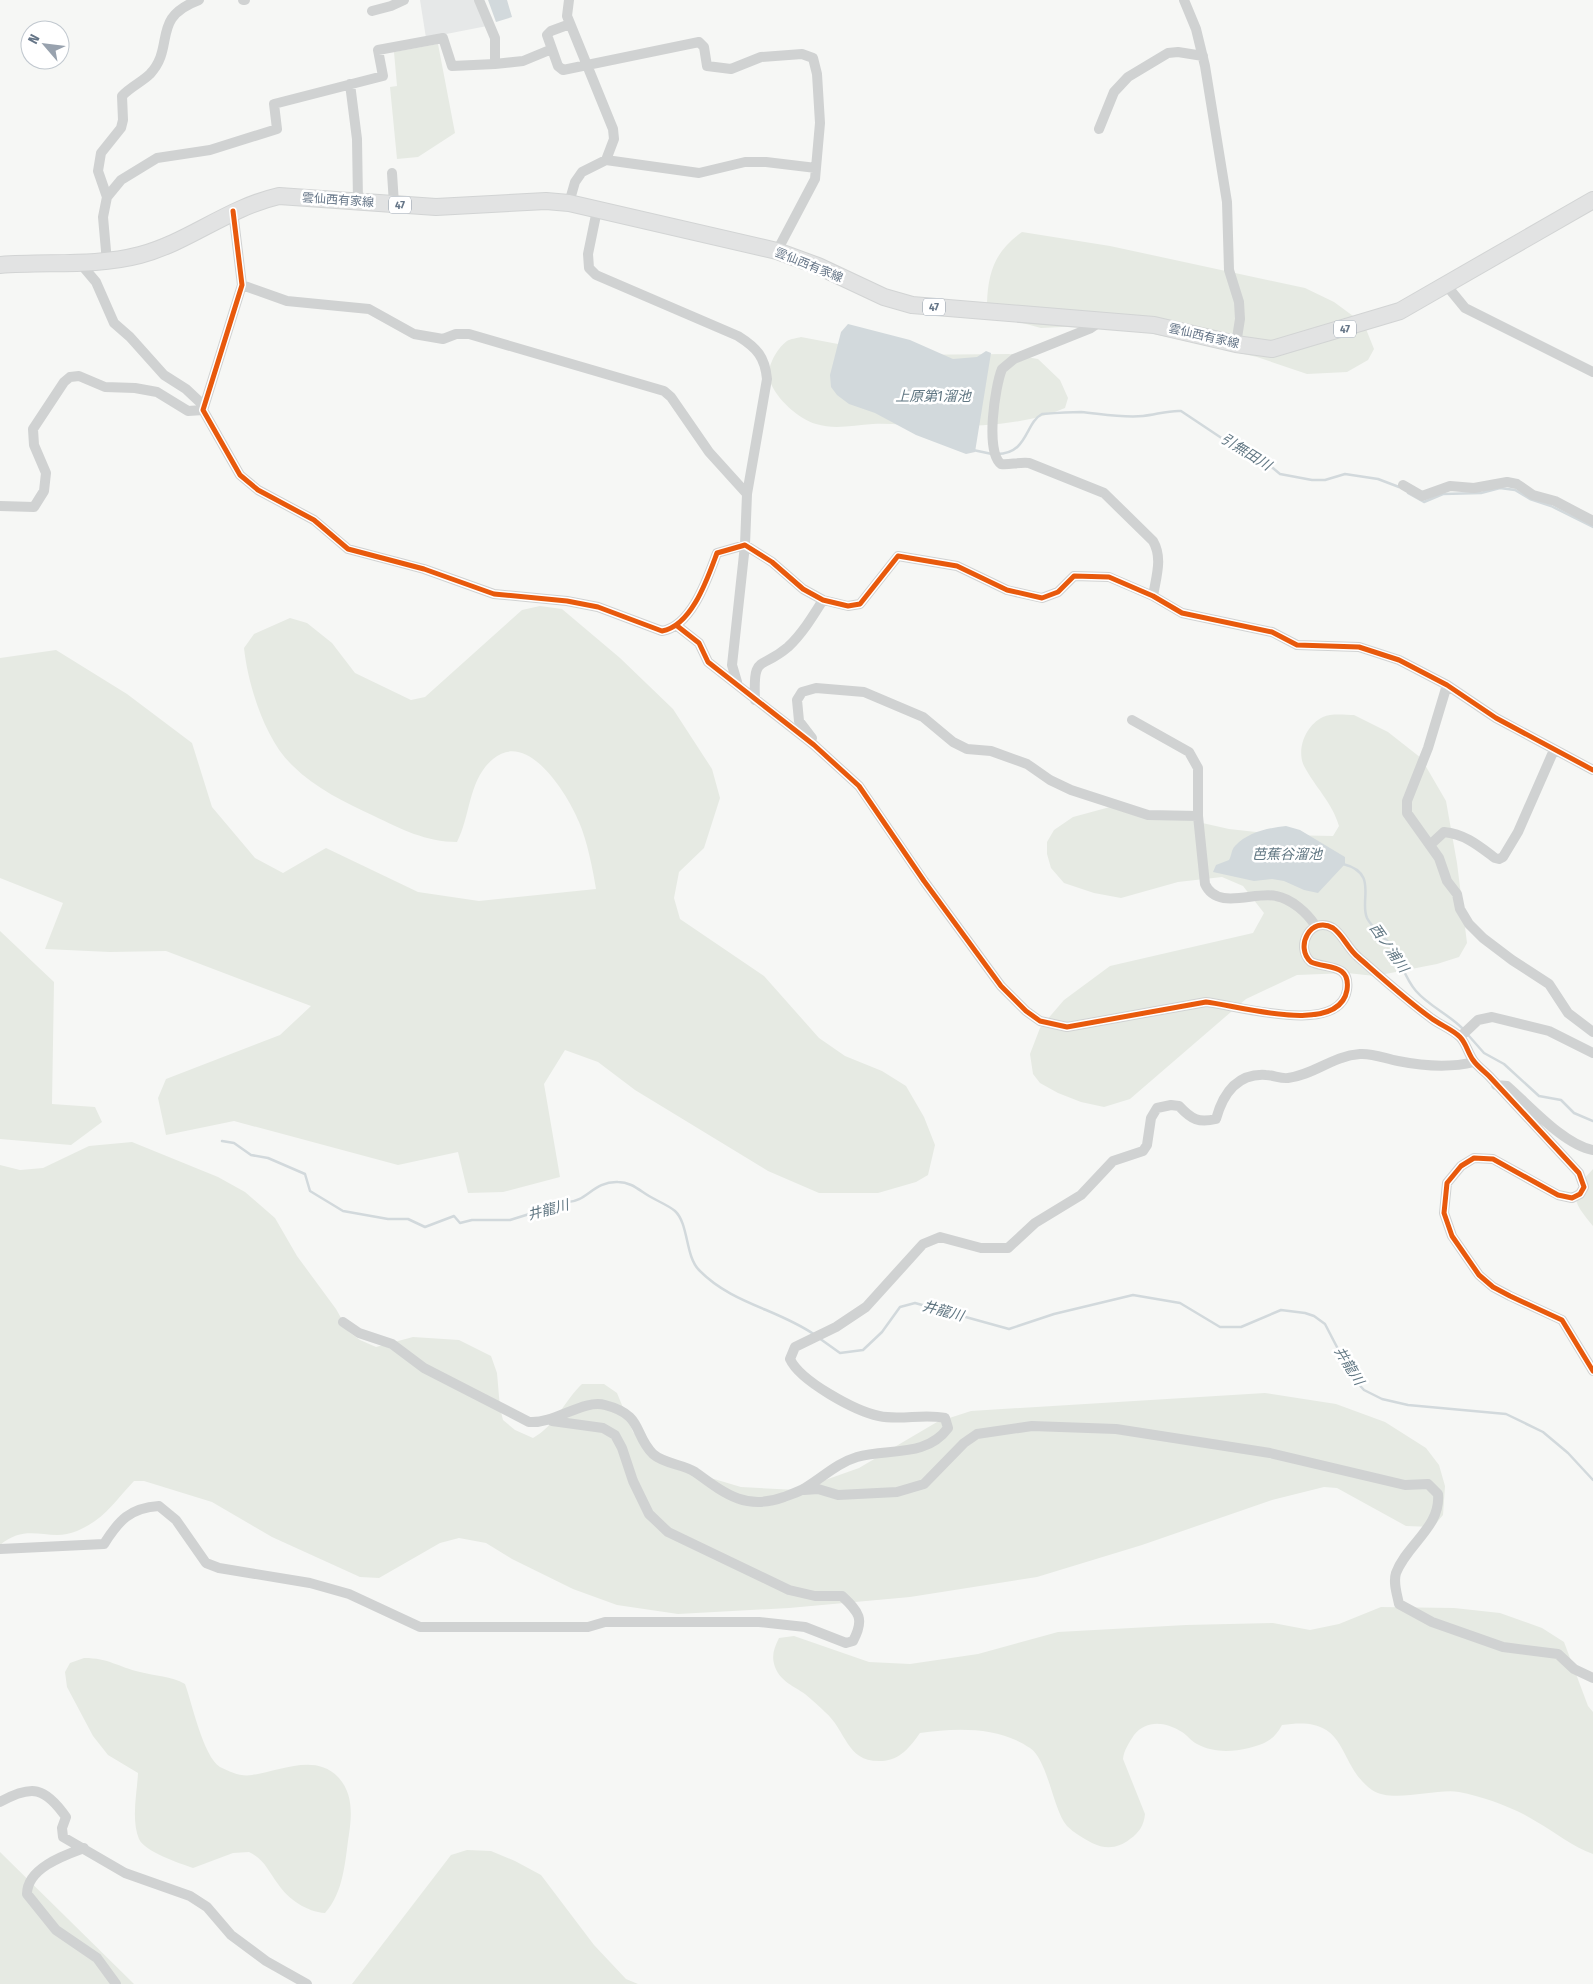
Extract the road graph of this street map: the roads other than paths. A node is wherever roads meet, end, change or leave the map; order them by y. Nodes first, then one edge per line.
1 (199, 0) edge
2 (404, 0) edge
3 (479, 0) edge
4 (569, 0) edge
5 (1184, 0) edge
6 (372, 11) dead end
7 (570, 24) junction
8 (552, 49) junction
9 (1203, 56) junction
10 (495, 64) junction
11 (586, 64) junction
12 (350, 84) junction
13 (1099, 129) dead end
14 (606, 160) junction
15 (816, 168) junction
16 (392, 173) dead end
17 (107, 197) junction
18 (1593, 200) edge
19 (358, 201) junction
20 (569, 203) junction
21 (394, 204) junction
22 (597, 210) junction
23 (233, 211) junction
24 (777, 251) junction
25 (107, 262) junction
26 (80, 263) junction
27 (0, 264) edge
28 (242, 285) junction
29 (1447, 286) junction
30 (1102, 320) junction
31 (1236, 344) junction
32 (1593, 372) edge
33 (203, 407) junction
34 (1403, 485) dead end
35 (747, 494) junction
36 (0, 506) edge
37 (1593, 521) edge
38 (745, 545) junction
39 (1153, 596) junction
40 (823, 600) junction
41 (676, 625) junction
42 (737, 682) junction
43 (1447, 685) junction
44 (755, 700) junction
45 (1132, 720) dead end
46 (814, 745) junction
47 (1554, 750) junction
48 (1593, 770) edge
49 (1198, 816) junction
50 (1431, 844) junction
51 (1316, 925) junction
52 (1593, 1032) edge
53 (1460, 1037) junction
54 (1593, 1053) edge
55 (1474, 1062) junction
56 (1496, 1085) junction
57 (1593, 1150) edge
58 (343, 1322) dead end
59 (1593, 1371) edge
60 (551, 1420) junction
61 (803, 1490) junction
62 (0, 1549) edge
63 (1593, 1678) edge
64 (0, 1802) edge
65 (84, 1848) junction
66 (116, 1984) edge
67 (307, 1984) edge

1 - 17 street
2 - 6 street
3 - 10 street
4 - 7 street
5 - 9 street
7 - 8 street
7 - 11 street
8 - 10 street
8 - 11 street
9 - 13 street
9 - 31 street
10 - 12 street
11 - 14 street
11 - 15 street
12 - 17 street
12 - 19 street
14 - 15 street
14 - 20 street
15 - 24 street
16 - 21 street
17 - 25 street
18 - 29 main road, 雲仙西有家線 / 47
19 - 21 main road, 雲仙西有家線 / 47
19 - 23 main road, 雲仙西有家線 / 47
20 - 21 main road, 雲仙西有家線 / 47
20 - 22 main road, 雲仙西有家線 / 47
22 - 24 main road, 雲仙西有家線 / 47
22 - 35 street
23 - 25 main road, 雲仙西有家線 / 47
23 - 28 street
24 - 30 main road, 雲仙西有家線 / 47
25 - 26 main road, 雲仙西有家線 / 47
26 - 27 main road, 雲仙西有家線 / 47
26 - 33 street
28 - 33 street
28 - 35 street
29 - 31 main road, 雲仙西有家線 / 47
29 - 32 street
30 - 31 main road, 雲仙西有家線 / 47
30 - 39 street
33 - 36 street
33 - 41 street
34 - 37 street
35 - 38 street
38 - 40 street
38 - 41 street
38 - 42 street
39 - 40 street
39 - 43 street
40 - 44 street
41 - 42 street
42 - 44 street
43 - 47 street
43 - 50 street
44 - 46 street
45 - 49 street
46 - 49 street
46 - 51 street
47 - 48 street
47 - 50 street
49 - 51 street
50 - 52 street
51 - 53 street
53 - 54 street
53 - 55 street
55 - 56 street
55 - 61 street
56 - 57 street
56 - 59 street
58 - 60 street
60 - 61 street
60 - 62 street
61 - 63 street
64 - 65 street
65 - 66 street
65 - 67 street

